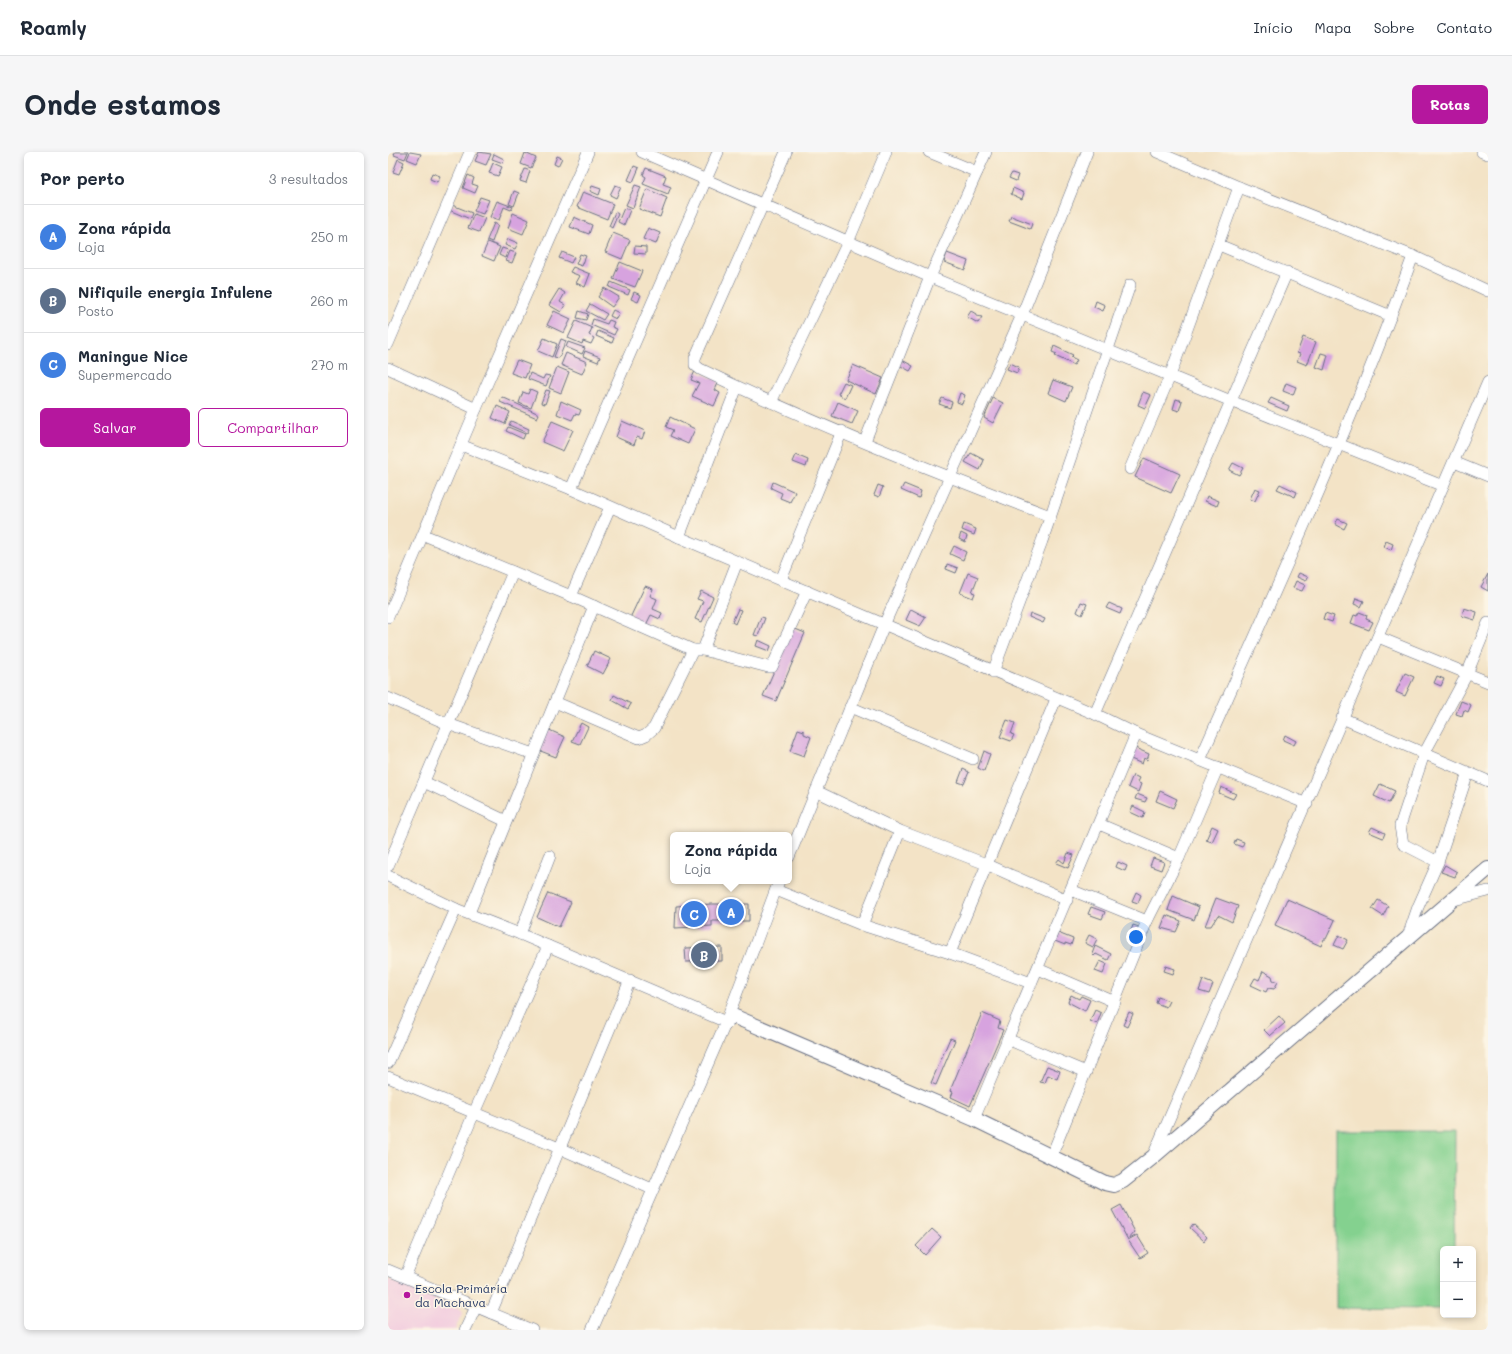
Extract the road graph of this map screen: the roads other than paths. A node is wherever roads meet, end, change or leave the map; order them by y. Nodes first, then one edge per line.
1 (470, 152) edge
2 (588, 152) edge
3 (642, 152) edge
4 (718, 152) edge
5 (786, 152) edge
6 (886, 152) edge
7 (929, 152) edge
8 (986, 152) edge
9 (1087, 152) edge
10 (1157, 152) edge
11 (1482, 152) edge
12 (1488, 154) edge
13 (977, 172) junction
14 (706, 180) junction
15 (1239, 187) junction
16 (764, 206) junction
17 (848, 242) junction
18 (1219, 245) junction
19 (1413, 256) junction
20 (1287, 272) junction
21 (930, 277) junction
22 (1130, 285) dead end
23 (1488, 291) edge
24 (1022, 315) junction
25 (1392, 316) junction
26 (388, 344) edge
27 (1107, 350) junction
28 (388, 368) edge
29 (1170, 376) junction
30 (1488, 382) edge
31 (738, 387) junction
32 (1231, 401) junction
33 (771, 402) junction
34 (476, 409) junction
35 (842, 432) junction
36 (866, 441) junction
37 (1339, 443) junction
38 (461, 445) junction
39 (1454, 462) junction
40 (1130, 470) dead end
41 (1488, 476) edge
42 (948, 477) junction
43 (1443, 486) junction
44 (571, 488) junction
45 (610, 507) junction
46 (1050, 516) junction
47 (424, 535) junction
48 (679, 537) junction
49 (737, 562) junction
50 (513, 572) junction
51 (781, 580) junction
52 (807, 591) junction
53 (571, 596) junction
54 (594, 606) junction
55 (388, 617) edge
56 (1488, 623) edge
57 (884, 625) junction
58 (1378, 637) junction
59 (698, 650) junction
60 (993, 672) junction
61 (1466, 674) junction
62 (1488, 682) edge
63 (388, 698) edge
64 (1056, 698) junction
65 (555, 702) junction
66 (850, 707) junction
67 (1095, 714) junction
68 (1342, 718) junction
69 (448, 724) junction
70 (1136, 734) junction
71 (533, 754) junction
72 (1424, 754) junction
73 (974, 759) dead end
74 (1200, 760) junction
75 (1218, 767) junction
76 (1468, 773) junction
77 (1488, 781) edge
78 (424, 782) junction
79 (816, 791) junction
80 (1306, 804) junction
81 (506, 821) junction
82 (1098, 824) junction
83 (900, 831) junction
84 (792, 850) edge
85 (550, 856) dead end
86 (1179, 858) junction
87 (1438, 862) junction
88 (986, 864) junction
89 (388, 866) edge
90 (1488, 869) edge
91 (388, 876) edge
92 (778, 886) edge
93 (1488, 891) edge
94 (1069, 895) junction
95 (1454, 900) junction
96 (456, 909) junction
97 (468, 913) junction
98 (1147, 921) junction
99 (862, 925) junction
100 (520, 934) junction
101 (1408, 936) junction
102 (548, 946) junction
103 (950, 953) junction
104 (1038, 969) junction
105 (630, 980) junction
106 (1031, 983) junction
107 (1115, 1002) junction
108 (726, 1022) junction
109 (1007, 1039) junction
110 (388, 1063) edge
111 (1086, 1072) junction
112 (388, 1077) edge
113 (474, 1113) junction
114 (974, 1119) junction
115 (559, 1148) junction
116 (1153, 1156) junction
117 (1051, 1157) junction
118 (652, 1189) junction
119 (388, 1270) edge
120 (405, 1277) junction
121 (476, 1307) junction
122 (491, 1313) junction
123 (465, 1330) edge
124 (532, 1330) edge
125 (592, 1330) edge

1 - 26 street
2 - 34 street
3 - 14 street
4 - 14 street
5 - 16 street
6 - 17 street
7 - 13 street
8 - 13 street
9 - 24 street
10 - 15 street
11 - 12 street
13 - 21 street
14 - 16 street
14 - 44 street
15 - 18 street
15 - 19 street
16 - 17 street
16 - 31 street
17 - 21 street
17 - 33 street
18 - 20 street
18 - 29 street
19 - 23 street
19 - 25 street
20 - 25 street
20 - 32 street
21 - 24 street
21 - 36 street
22 - 27 street
24 - 27 street
24 - 42 street
25 - 37 street
27 - 29 street
27 - 46 street
28 - 34 street
29 - 32 street
29 - 40 street
30 - 39 street
31 - 33 street
31 - 48 street
32 - 37 street
32 - 67 street
33 - 35 street
34 - 38 street
35 - 36 street
35 - 51 street
36 - 42 street
37 - 43 street
37 - 74 street
38 - 44 street
38 - 47 street
39 - 41 street
39 - 43 street
42 - 46 street
42 - 57 street
43 - 58 street
44 - 45 street
45 - 48 street
45 - 53 street
46 - 60 street
47 - 50 street
47 - 55 street
48 - 49 street
49 - 51 street
49 - 59 street
50 - 53 street
50 - 69 street
51 - 52 street
52 - 57 street
52 - 59 street
53 - 54 street
54 - 59 street
54 - 65 street
56 - 61 street
57 - 60 street
57 - 66 street
58 - 61 street
58 - 68 street
59 - 65 street
60 - 64 street
61 - 62 street
61 - 72 street
63 - 69 street
64 - 67 street
64 - 88 street
65 - 71 street
66 - 73 street
66 - 79 street
67 - 70 street
68 - 72 street
68 - 80 street
69 - 71 street
69 - 78 street
70 - 74 street
70 - 82 street
71 - 81 street
72 - 76 street
72 - 87 street
74 - 75 street
75 - 80 street
75 - 86 street
76 - 77 street
76 - 87 street
78 - 81 street
78 - 89 street
79 - 83 street
79 - 84 street
80 - 116 street
81 - 97 street
82 - 86 street
82 - 94 street
83 - 88 street
83 - 99 street
85 - 100 street
86 - 98 street
87 - 101 street
88 - 94 street
88 - 103 street
90 - 95 street
91 - 96 street
92 - 99 street
92 - 108 street
93 - 95 street
94 - 98 street
94 - 104 street
95 - 101 street
96 - 97 street
96 - 110 street
97 - 100 street
98 - 107 street
99 - 103 street
100 - 102 street
101 - 116 street
102 - 105 street
102 - 113 street
103 - 106 street
104 - 106 street
104 - 107 street
105 - 108 street
105 - 115 street
106 - 109 street
107 - 111 street
108 - 114 street
108 - 118 street
109 - 111 street
109 - 114 street
111 - 117 street
112 - 113 street
113 - 115 street
113 - 120 street
114 - 117 street
115 - 118 street
115 - 122 street
116 - 117 street
118 - 125 street
119 - 120 street
120 - 121 street
121 - 122 street
121 - 123 street
122 - 124 street

